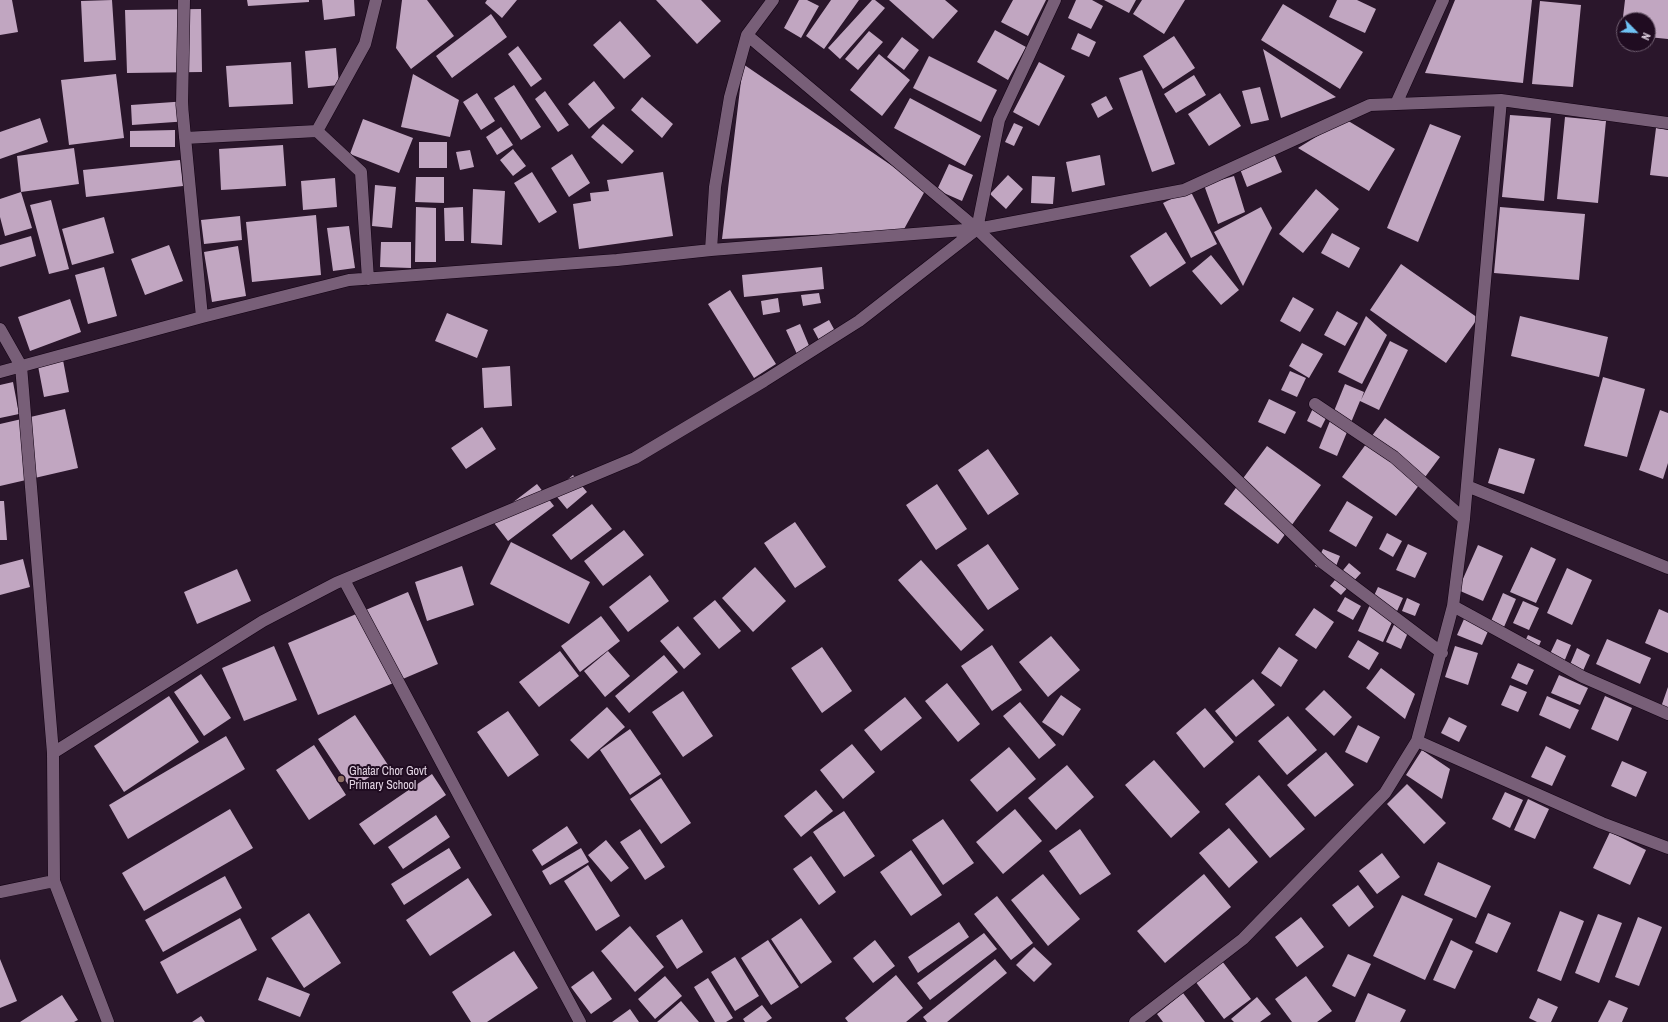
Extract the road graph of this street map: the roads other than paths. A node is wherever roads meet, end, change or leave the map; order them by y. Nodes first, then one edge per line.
1 (184, 0) edge
2 (376, 0) edge
3 (773, 0) edge
4 (1055, 0) edge
5 (1443, 0) edge
6 (747, 35) junction
7 (1501, 100) junction
8 (1396, 104) junction
9 (1668, 123) edge
10 (317, 131) junction
11 (185, 138) junction
12 (976, 229) junction
13 (711, 250) junction
14 (368, 279) junction
15 (202, 317) junction
16 (0, 329) edge
17 (21, 366) junction
18 (0, 372) edge
19 (1314, 404) dead end
20 (1467, 486) junction
21 (1464, 519) junction
22 (1668, 568) edge
23 (344, 580) junction
24 (1453, 606) junction
25 (1442, 653) junction
26 (1668, 714) edge
27 (1417, 741) junction
28 (53, 753) junction
29 (1668, 848) edge
30 (54, 881) junction
31 (0, 892) edge
32 (108, 1022) edge
33 (580, 1022) edge
34 (1135, 1022) edge

1 - 11 street
2 - 10 street
3 - 6 street
4 - 12 street
5 - 8 street
6 - 12 street
6 - 13 street
7 - 8 street
7 - 9 street
7 - 20 street
8 - 12 street
10 - 11 street
10 - 14 street
11 - 15 street
12 - 13 street
12 - 23 street
12 - 25 street
13 - 14 street
14 - 15 street
15 - 17 street
16 - 17 street
17 - 18 street
17 - 28 street
19 - 21 street
20 - 21 street
20 - 22 street
21 - 24 street
23 - 28 street
23 - 33 street
24 - 25 street
24 - 26 street
25 - 27 street
27 - 29 street
27 - 34 street
28 - 30 street
30 - 31 street
30 - 32 street

